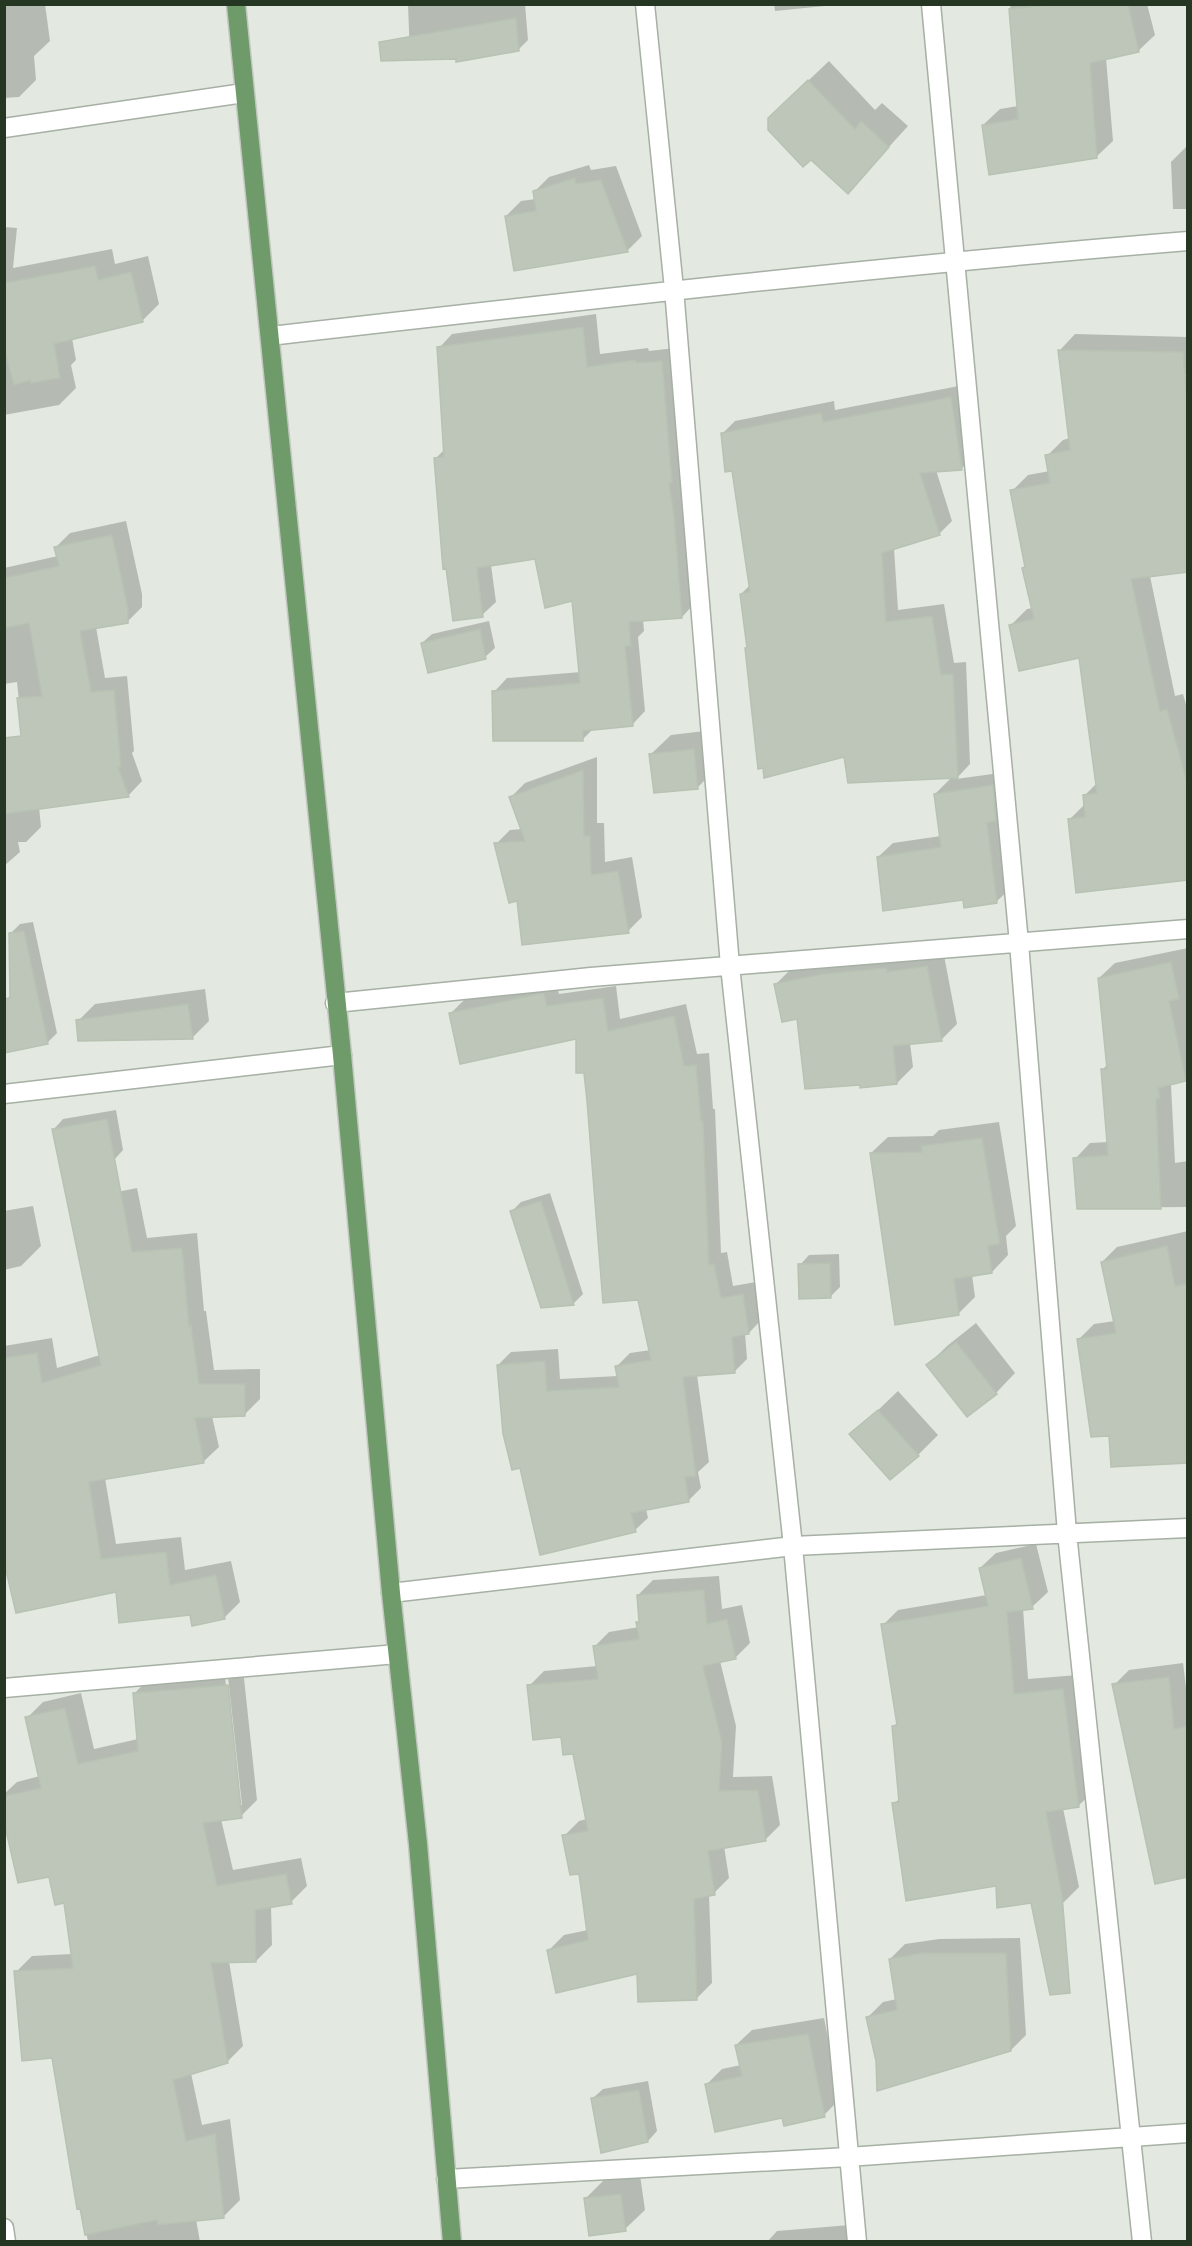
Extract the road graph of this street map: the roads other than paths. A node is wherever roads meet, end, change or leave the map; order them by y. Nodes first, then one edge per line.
1 (236, 4) edge
2 (645, 4) edge
3 (931, 4) edge
4 (244, 93) junction
5 (4, 128) edge
6 (1188, 241) edge
7 (955, 260) junction
8 (674, 290) junction
9 (270, 336) junction
10 (1188, 929) edge
11 (1019, 943) junction
12 (730, 966) junction
13 (335, 1003) junction
14 (342, 1055) junction
15 (4, 1094) edge
16 (1188, 1528) edge
17 (1067, 1533) junction
18 (793, 1546) junction
19 (391, 1593) junction
20 (397, 1654) junction
21 (4, 1688) edge
22 (1188, 2133) edge
23 (1132, 2138) junction
24 (848, 2157) junction
25 (446, 2179) junction
26 (4, 2228) edge
27 (6, 2241) edge
28 (452, 2241) edge
29 (856, 2241) edge
30 (1142, 2241) edge

1 - 4 main road
2 - 8 street
3 - 7 street
4 - 5 street
4 - 9 main road
6 - 7 street
7 - 8 street
7 - 11 street
8 - 9 street
8 - 12 street
9 - 13 main road
10 - 11 street
11 - 12 street
11 - 17 street
12 - 13 street
12 - 18 street
13 - 14 main road
14 - 15 street
14 - 19 main road
16 - 17 street
17 - 18 street
17 - 23 street
18 - 19 street
18 - 24 street
19 - 20 main road
20 - 21 street
20 - 25 main road
22 - 23 street
23 - 24 street
23 - 30 street
24 - 25 street
24 - 29 street
25 - 28 main road
26 - 27 street

